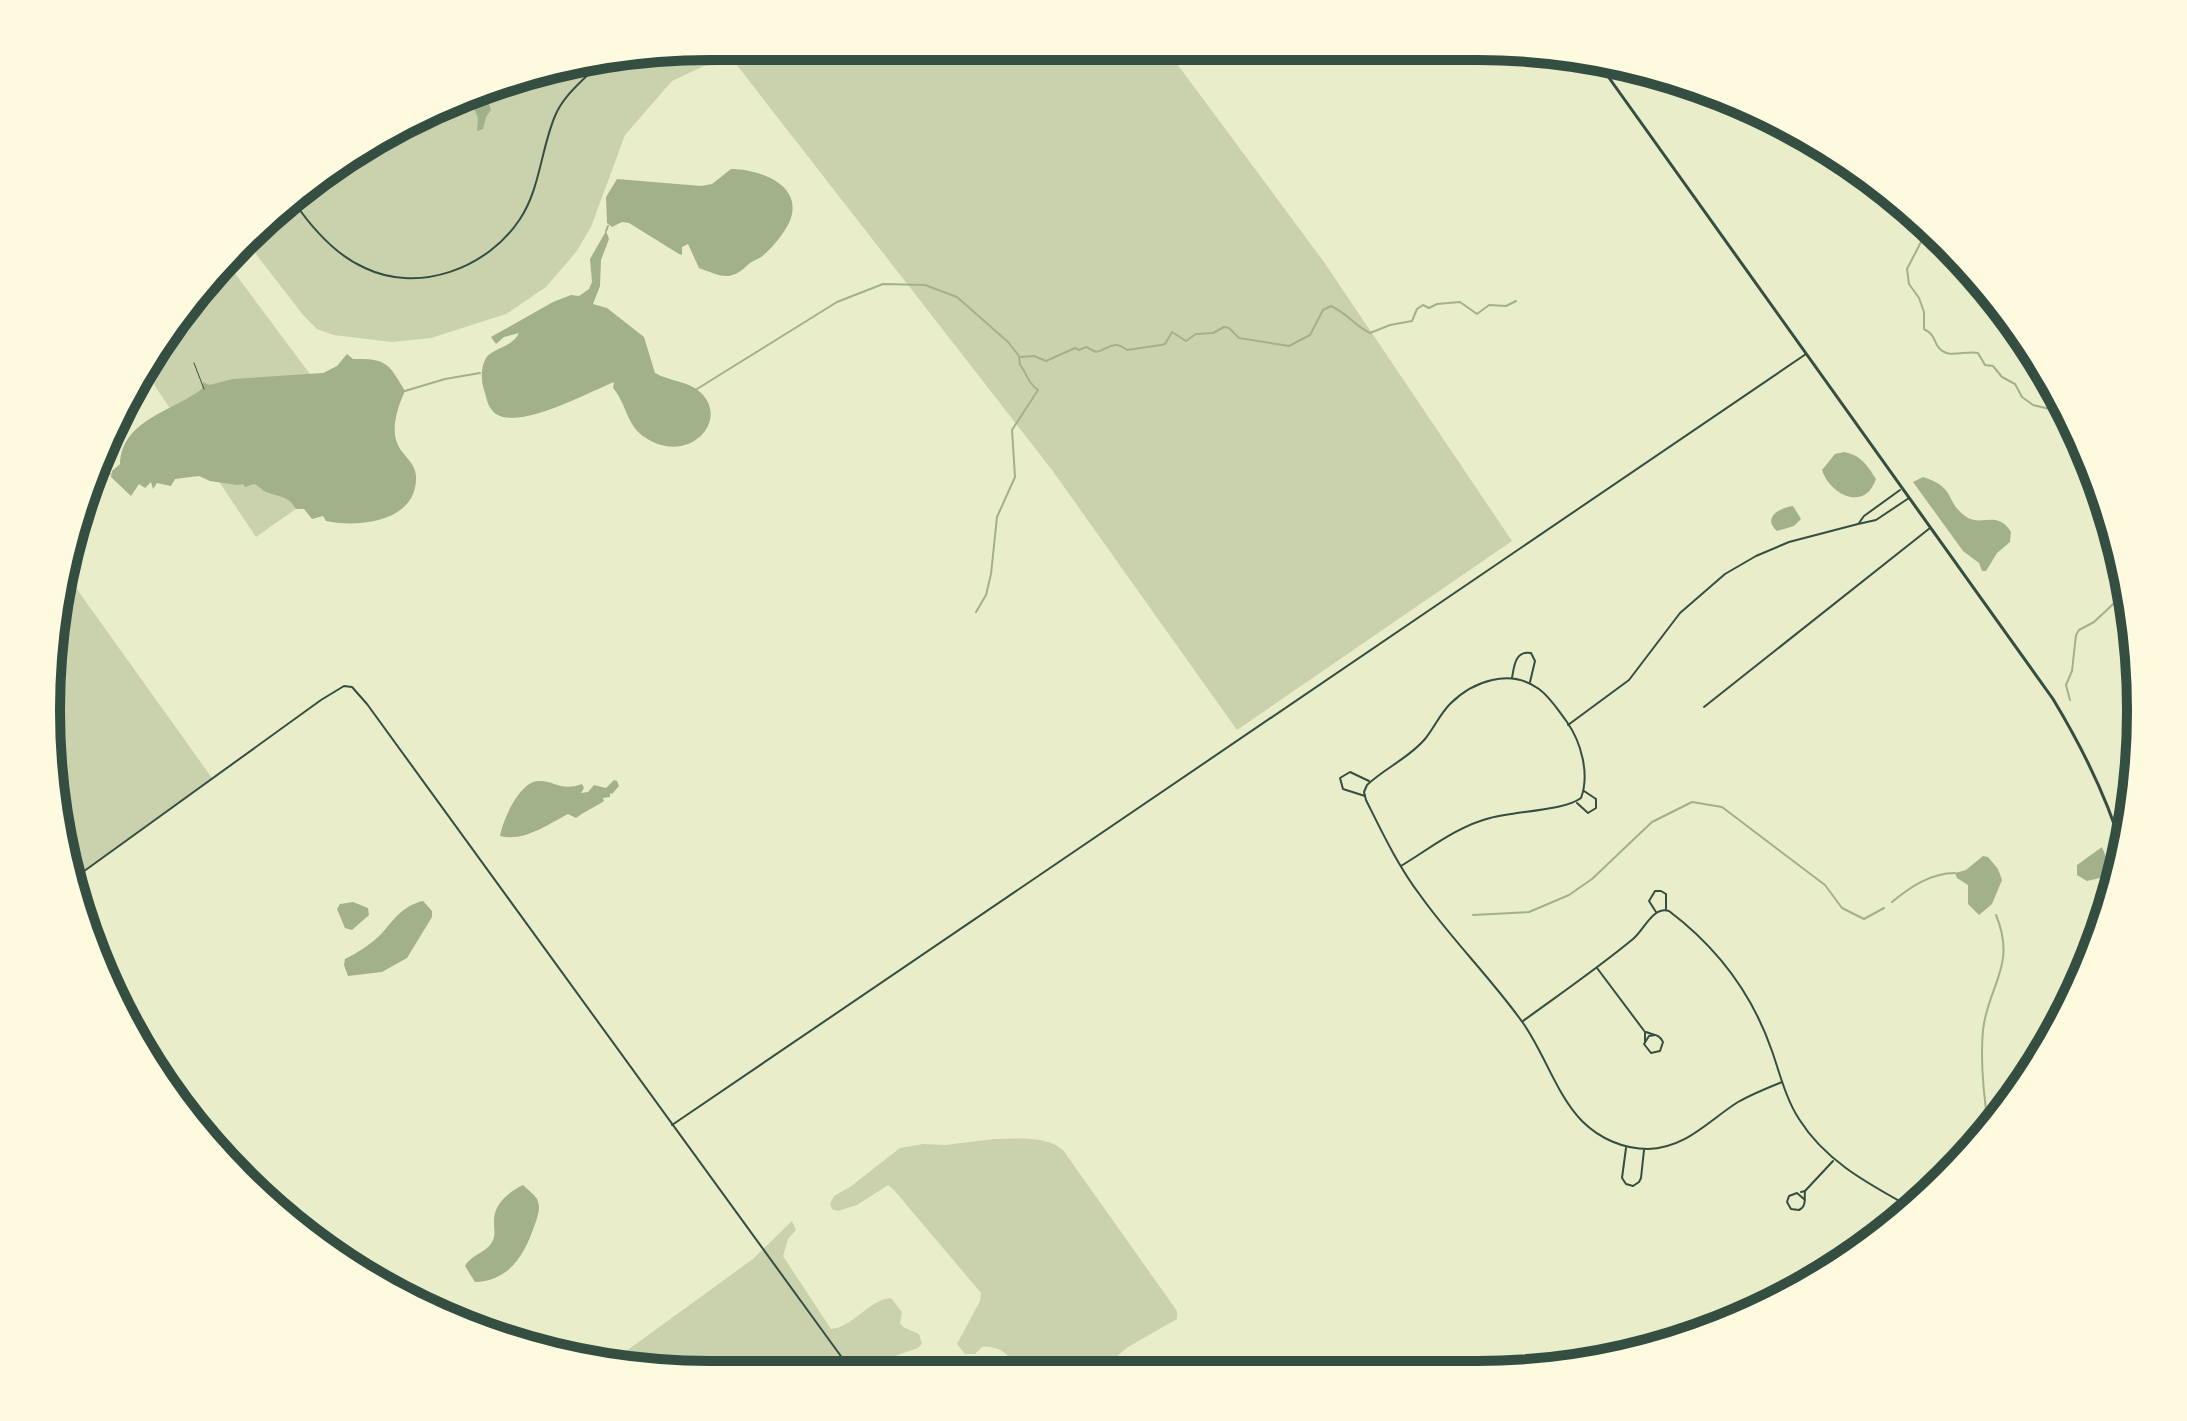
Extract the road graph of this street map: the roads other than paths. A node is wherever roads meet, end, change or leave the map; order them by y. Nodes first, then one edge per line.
1 (592, 71) edge
2 (1605, 73) edge
3 (298, 208) edge
4 (1807, 353) junction
5 (1903, 488) junction
6 (1910, 498) junction
7 (1858, 524) junction
8 (1931, 528) junction
9 (1512, 678) junction
10 (1530, 683) junction
11 (1704, 707) dead end
12 (1568, 725) junction
13 (1370, 782) junction
14 (1584, 791) junction
15 (1365, 796) junction
16 (1576, 802) junction
17 (2116, 831) edge
18 (1401, 866) junction
19 (81, 874) edge
20 (1666, 910) junction
21 (1656, 912) junction
22 (1596, 967) junction
23 (1522, 1022) junction
24 (1645, 1032) junction
25 (1655, 1035) junction
26 (1645, 1041) junction
27 (1782, 1082) junction
28 (672, 1125) junction
29 (1626, 1147) junction
30 (1644, 1149) junction
31 (1834, 1160) junction
32 (1805, 1191) junction
33 (1797, 1193) junction
34 (1805, 1200) junction
35 (1902, 1202) edge
36 (844, 1361) edge

1 - 3 street
2 - 4 main road
4 - 5 main road
4 - 28 street
5 - 6 main road
5 - 7 street
6 - 7 street
6 - 8 main road
7 - 12 street
8 - 11 street
8 - 17 main road
9 - 10 street
9 - 10 street
9 - 13 street
10 - 12 street
12 - 14 street
13 - 15 street
13 - 15 street
14 - 16 street
14 - 16 street
15 - 18 street
16 - 18 street
18 - 23 street
19 - 28 street
20 - 21 street
20 - 21 street
20 - 27 street
21 - 22 street
22 - 23 street
22 - 24 street
23 - 29 street
24 - 25 street
24 - 26 street
25 - 26 street
25 - 26 street
27 - 30 street
27 - 31 street
28 - 36 street
29 - 30 street
29 - 30 street
31 - 32 street
31 - 35 street
32 - 33 street
32 - 34 street
33 - 34 street
33 - 34 street

